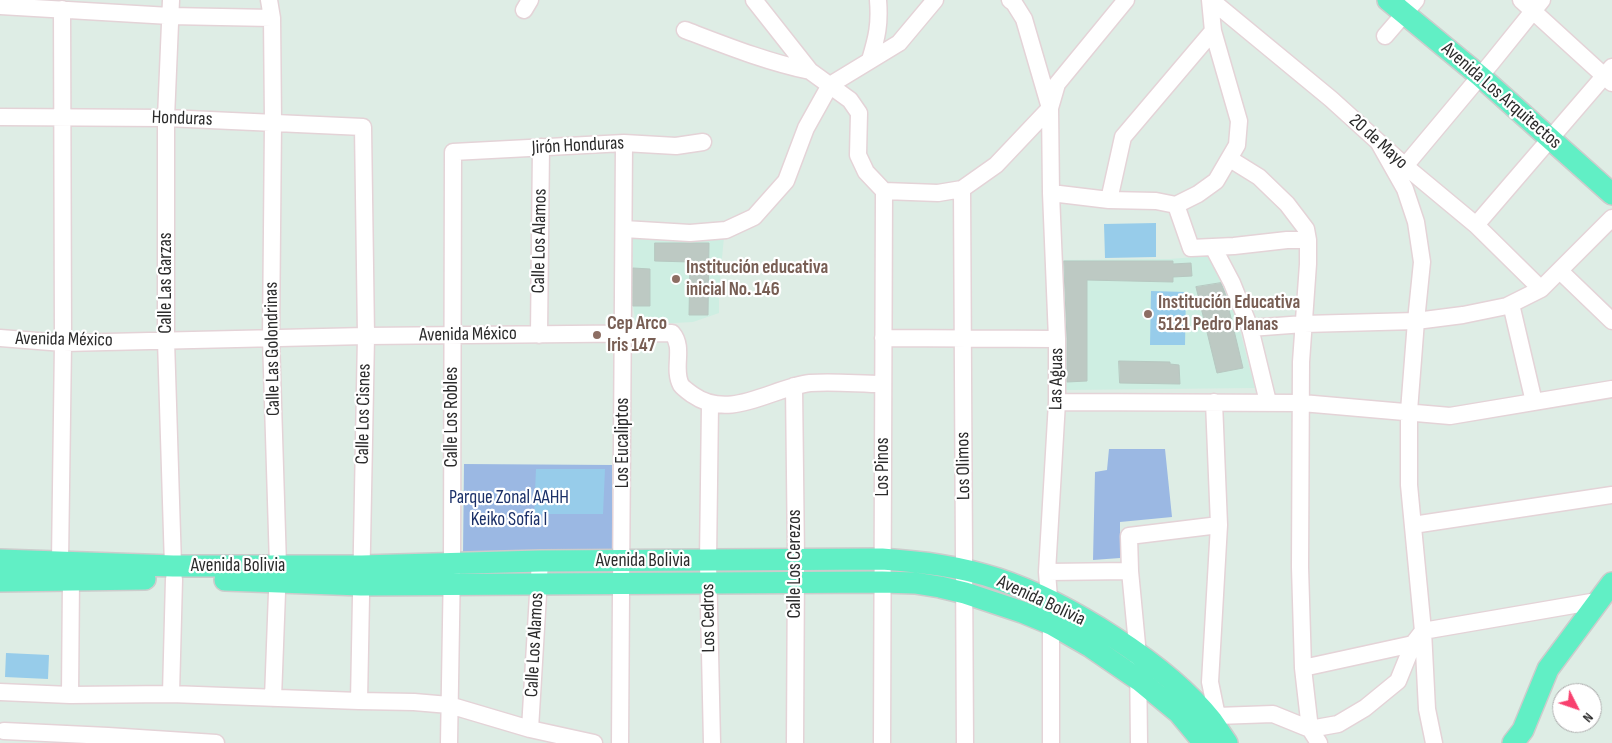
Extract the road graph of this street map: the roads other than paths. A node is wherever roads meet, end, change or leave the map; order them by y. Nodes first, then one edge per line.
1 (269, 0) edge
2 (754, 0) edge
3 (878, 0) edge
4 (935, 0) edge
5 (1010, 0) edge
6 (1126, 0) edge
7 (1210, 0) edge
8 (1388, 0) edge
9 (1532, 3) edge
10 (0, 6) edge
11 (1228, 6) edge
12 (1410, 6) edge
13 (171, 8) edge
14 (62, 9) junction
15 (272, 18) junction
16 (685, 30) dead end
17 (1213, 32) junction
18 (1385, 36) dead end
19 (870, 60) junction
20 (810, 71) junction
21 (1480, 76) junction
22 (1609, 76) edge
23 (830, 85) junction
24 (1050, 108) junction
25 (62, 116) junction
26 (0, 117) edge
27 (166, 118) junction
28 (273, 122) junction
29 (364, 127) joint
30 (1551, 138) junction
31 (703, 142) dead end
32 (624, 143) junction
33 (1379, 143) junction
34 (541, 147) junction
35 (453, 152) joint
36 (1230, 158) junction
37 (1405, 166) junction
38 (962, 189) junction
39 (884, 191) junction
40 (1051, 193) junction
41 (1612, 194) edge
42 (1109, 200) junction
43 (1176, 205) junction
44 (1612, 218) edge
45 (1476, 225) junction
46 (624, 229) junction
47 (1308, 240) junction
48 (1213, 247) junction
49 (1560, 270) junction
50 (1541, 288) junction
51 (1511, 304) junction
52 (1416, 321) junction
53 (1612, 321) edge
54 (1304, 324) junction
55 (1250, 328) junction
56 (623, 333) junction
57 (539, 334) junction
58 (453, 335) junction
59 (366, 336) junction
60 (0, 338) edge
61 (271, 338) junction
62 (884, 338) junction
63 (963, 339) junction
64 (1058, 339) junction
65 (166, 340) junction
66 (63, 343) junction
67 (883, 384) junction
68 (794, 386) junction
69 (1612, 389) edge
70 (1057, 402) junction
71 (1214, 402) junction
72 (1268, 402) junction
73 (1534, 402) junction
74 (1302, 403) junction
75 (710, 404) junction
76 (1409, 411) junction
77 (1612, 495) edge
78 (1219, 525) junction
79 (1414, 525) junction
80 (882, 559) junction
81 (796, 560) junction
82 (708, 561) junction
83 (540, 562) junction
84 (622, 562) junction
85 (6, 570) edge
86 (66, 570) junction
87 (965, 570) junction
88 (1130, 571) junction
89 (174, 572) junction
90 (1048, 572) junction
91 (278, 573) junction
92 (452, 574) junction
93 (361, 575) junction
94 (796, 582) junction
95 (882, 582) junction
96 (538, 583) junction
97 (709, 583) junction
98 (1612, 583) edge
99 (622, 584) junction
100 (965, 593) junction
101 (1597, 601) junction
102 (1050, 602) junction
103 (1051, 624) junction
104 (1423, 631) junction
105 (1412, 644) junction
106 (1138, 655) junction
107 (1303, 668) junction
108 (1139, 680) junction
109 (0, 692) edge
110 (171, 694) junction
111 (70, 695) junction
112 (273, 698) junction
113 (359, 701) junction
114 (449, 705) junction
115 (1215, 719) junction
116 (530, 729) junction
117 (1310, 729) junction
118 (4, 731) dead end
119 (216, 743) edge
120 (448, 743) edge
121 (594, 743) edge
122 (620, 743) edge
123 (712, 743) edge
124 (794, 743) edge
125 (882, 743) edge
126 (965, 743) edge
127 (1051, 743) edge
128 (1138, 743) edge
129 (1204, 743) edge
130 (1227, 743) edge
131 (1319, 743) edge
132 (1434, 743) edge
133 (1514, 743) edge

1 - 15 street, Calle Las Golondrinas
2 - 20 street
3 - 19 street
4 - 19 street
5 - 24 street, Las Aguas
6 - 24 street
7 - 11 street, 20 de Mayo
7 - 17 street
8 - 12 main road, Avenida Los Arquitectos
9 - 21 street
9 - 22 street
10 - 14 street
11 - 33 street, 20 de Mayo
12 - 18 street
12 - 21 main road, Avenida Los Arquitectos
13 - 14 street
13 - 15 street
13 - 27 street, Calle Las Garzas
14 - 25 street
15 - 28 street, Calle Las Golondrinas
16 - 20 street
17 - 36 street
17 - 42 street
19 - 23 street
20 - 23 street
21 - 30 main road, Avenida Los Arquitectos
21 - 37 street
22 - 30 street
23 - 39 street
23 - 46 street
24 - 38 street
24 - 40 street, Las Aguas
25 - 26 street, Honduras
25 - 27 street, Honduras
25 - 66 street
27 - 28 street, Honduras
27 - 65 street, Calle Las Garzas
28 - 29 street, Honduras
28 - 61 street, Calle Las Golondrinas
29 - 59 street, Calle Los Cisnes
30 - 41 main road, Avenida Los Arquitectos
30 - 45 street
31 - 32 street, Jirón Honduras
32 - 34 street, Jirón Honduras
32 - 46 street, Los Eucaliptos
33 - 37 street, 20 de Mayo
33 - 52 street
34 - 35 street, Jirón Honduras
34 - 57 street, Calle Los Alamos
35 - 58 street, Calle Los Robles
36 - 43 street
36 - 47 street
37 - 45 street, 20 de Mayo
38 - 39 street
38 - 63 street, Los Olimos
39 - 62 street, Los Pinos
40 - 42 street
40 - 64 street, Las Aguas
42 - 43 street
43 - 48 street
44 - 49 street
45 - 50 street, 20 de Mayo
46 - 56 street, Los Eucaliptos
47 - 48 street
47 - 54 street
48 - 55 street
49 - 50 street
49 - 53 street
50 - 51 street
51 - 52 street
51 - 73 street
52 - 54 street
52 - 76 street
54 - 55 street
54 - 74 street
55 - 72 street
56 - 57 street, Avenida México
56 - 75 street, Avenida México
56 - 84 street, Los Eucaliptos
57 - 58 street, Avenida México
58 - 59 street, Avenida México
58 - 92 street, Calle Los Robles
59 - 61 street, Avenida México
59 - 93 street, Calle Los Cisnes
60 - 66 street, Avenida México
61 - 65 street, Avenida México
61 - 91 street, Calle Las Golondrinas
62 - 63 street
62 - 67 street, Los Pinos
63 - 64 street
63 - 87 street, Los Olimos
64 - 70 street, Las Aguas
65 - 66 street, Avenida México
65 - 89 street, Calle Las Garzas
66 - 86 street
67 - 68 street
67 - 80 street, Los Pinos
68 - 75 street
68 - 81 street, Calle Los Cerezos
69 - 73 street
70 - 71 street
70 - 90 street, Las Aguas
71 - 72 street
71 - 78 street
72 - 74 street
73 - 76 street
74 - 76 street
74 - 107 street
75 - 82 street, Los Cedros
76 - 79 street
77 - 79 street
78 - 88 street
78 - 115 street
79 - 104 street
80 - 81 main road, Avenida Bolivia
80 - 87 main road, Avenida Bolivia
80 - 95 street, Los Pinos
81 - 82 main road, Avenida Bolivia
81 - 94 street, Calle Los Cerezos
82 - 84 main road, Avenida Bolivia
82 - 97 street, Los Cedros
83 - 84 main road, Avenida Bolivia
83 - 92 main road, Avenida Bolivia
83 - 96 street, Calle Los Alamos
84 - 99 street, Los Eucaliptos
85 - 86 main road, Avenida Bolivia
86 - 89 main road, Avenida Bolivia
86 - 111 street
87 - 100 street, Los Olimos
87 - 102 main road, Avenida Bolivia
88 - 90 street
88 - 106 street
89 - 91 main road, Avenida Bolivia
89 - 110 street, Calle Las Garzas
90 - 102 street, Las Aguas
91 - 93 main road, Avenida Bolivia
91 - 112 street, Calle Las Golondrinas
92 - 93 main road, Avenida Bolivia
92 - 96 main road, Avenida Bolivia
92 - 114 street, Calle Los Robles
93 - 113 street, Calle Los Cisnes
94 - 95 main road, Avenida Bolivia
94 - 97 main road, Avenida Bolivia
94 - 124 street, Calle Los Cerezos
95 - 100 main road, Avenida Bolivia
95 - 125 street, Los Pinos
96 - 99 main road, Avenida Bolivia
96 - 116 street, Calle Los Alamos
97 - 99 main road, Avenida Bolivia
97 - 123 street, Los Cedros
98 - 101 main road
99 - 122 street, Los Eucaliptos
100 - 103 main road, Avenida Bolivia
100 - 126 street, Los Olimos
101 - 104 street
101 - 133 main road
102 - 103 street, Las Aguas
102 - 106 main road, Avenida Bolivia
103 - 108 main road, Avenida Bolivia
103 - 127 street, Las Aguas
104 - 105 street
104 - 132 street
105 - 107 street
105 - 117 street
106 - 108 street
106 - 115 main road, Avenida Bolivia
107 - 117 street
108 - 128 street
108 - 129 main road, Avenida Bolivia
109 - 111 street
110 - 111 street
110 - 112 street
112 - 113 street
113 - 114 street
114 - 116 street
114 - 120 street, Calle Los Robles
115 - 117 street
115 - 130 main road, Avenida Bolivia
116 - 121 street
117 - 131 street
118 - 119 street

